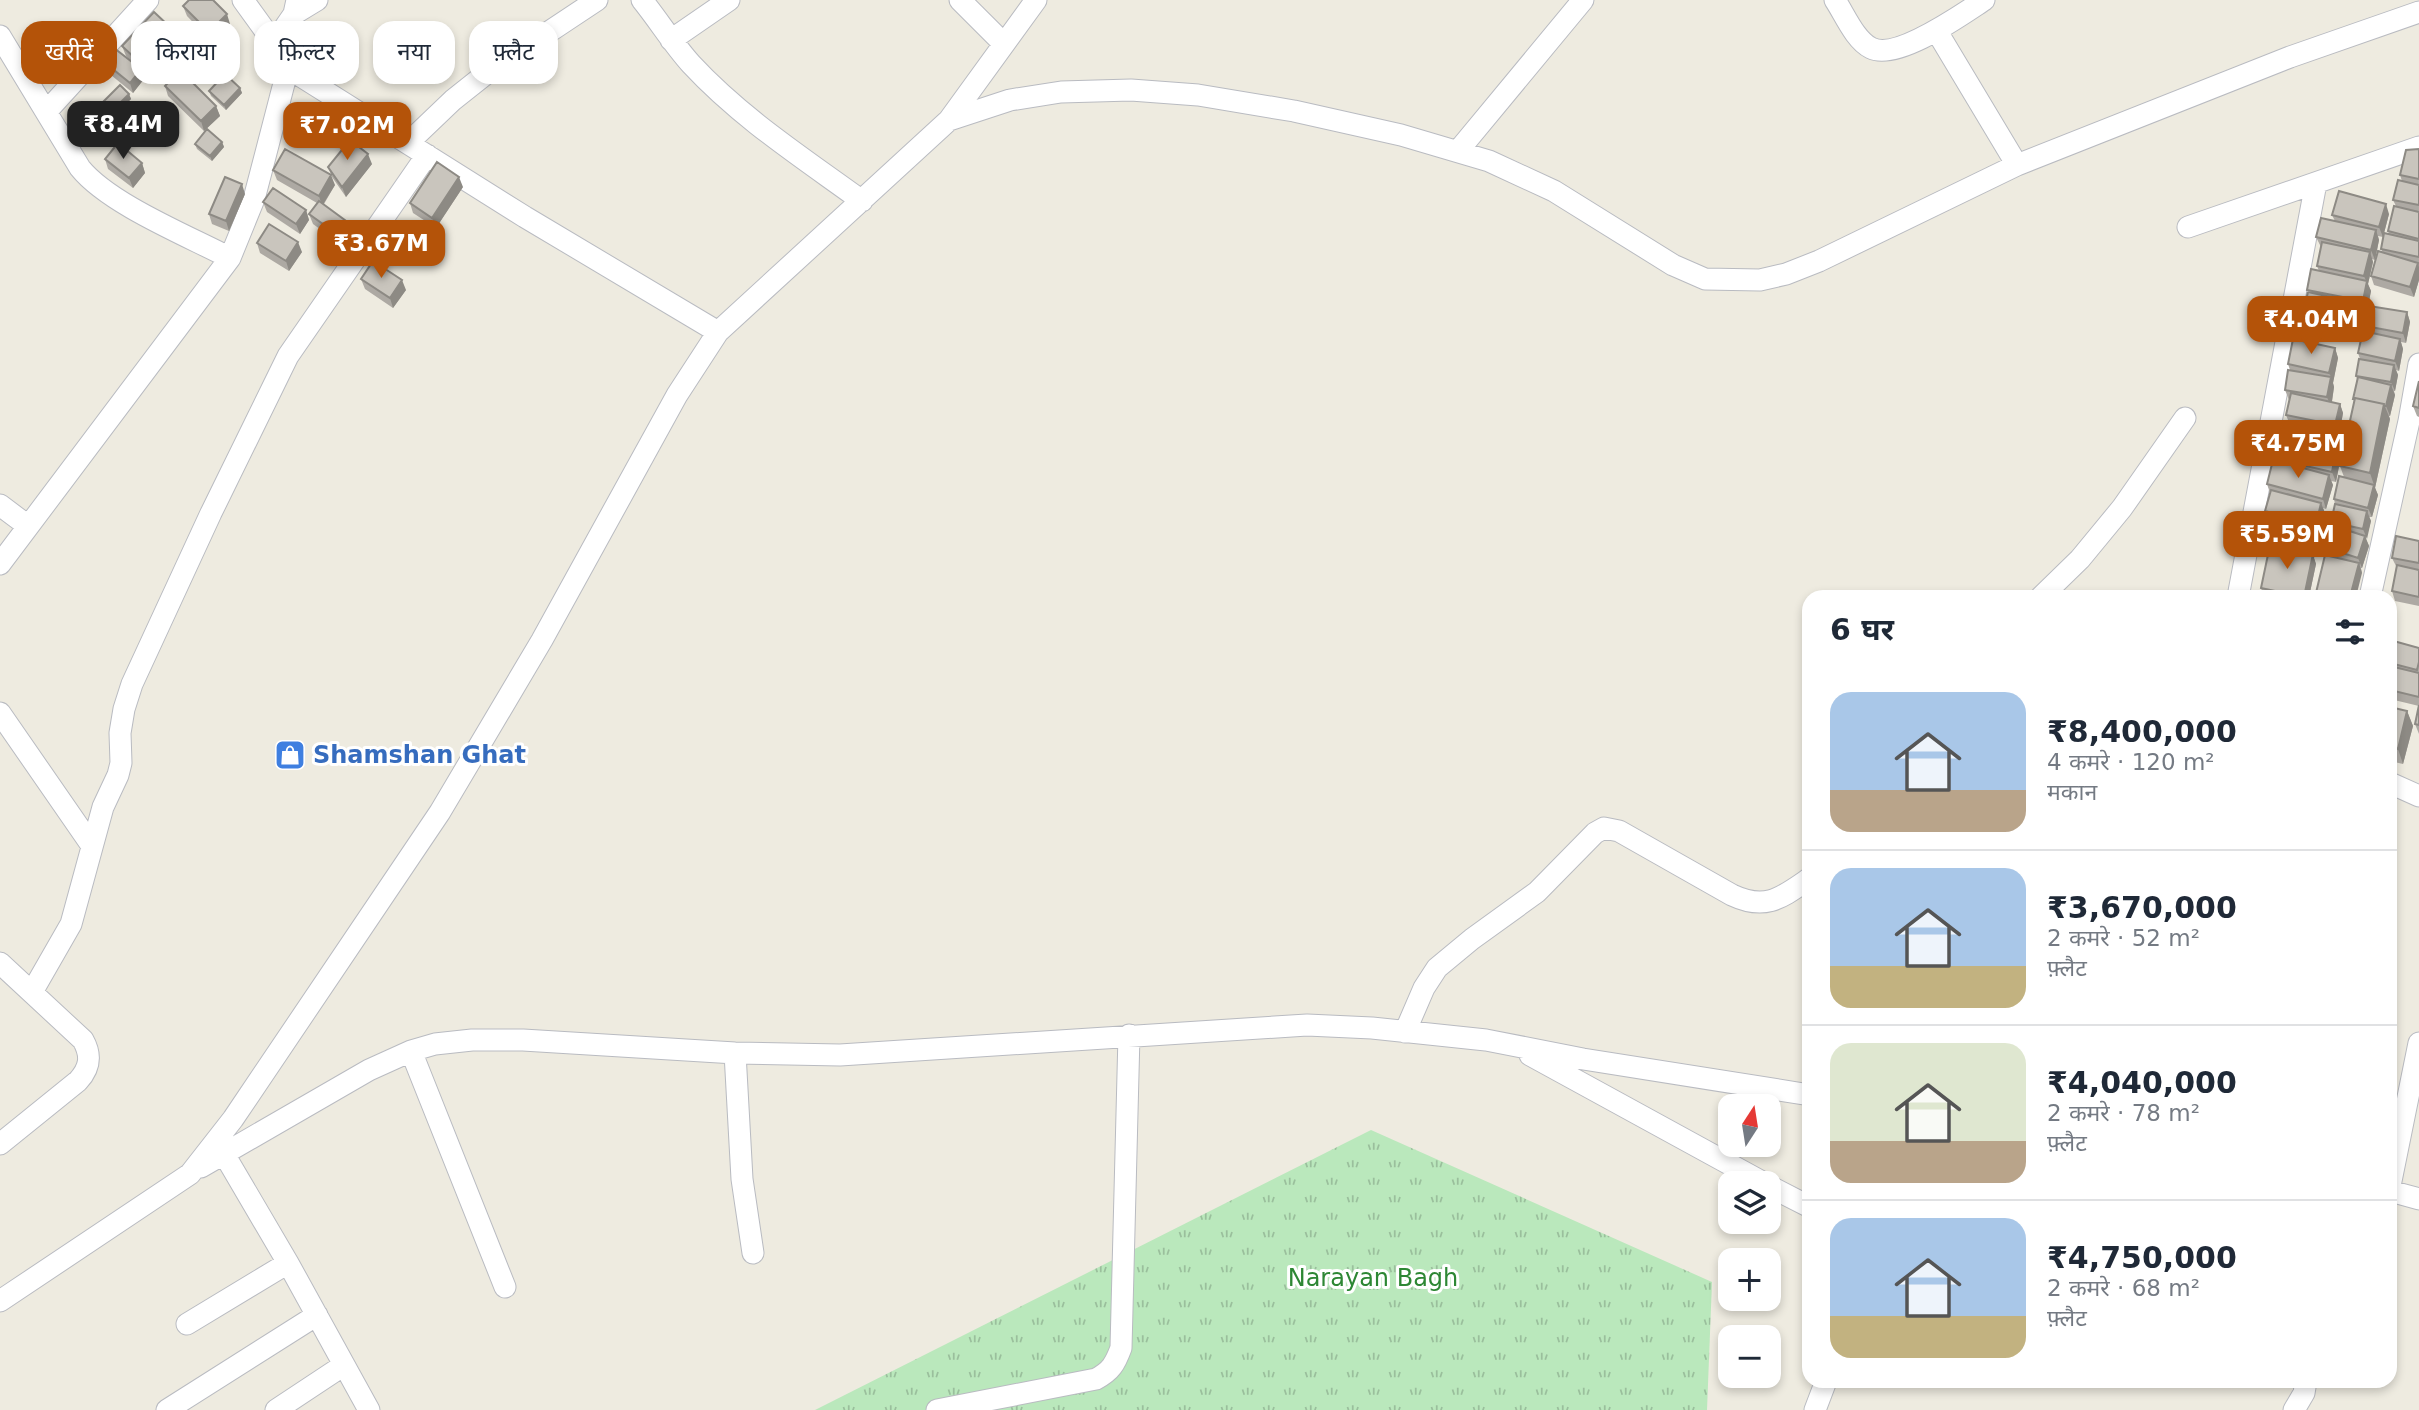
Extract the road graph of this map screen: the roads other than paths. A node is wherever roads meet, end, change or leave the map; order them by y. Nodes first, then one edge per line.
1 (148, 0) edge
2 (243, 0) edge
3 (317, 0) edge
4 (597, 0) edge
5 (642, 0) edge
6 (729, 0) edge
7 (960, 0) edge
8 (1036, 0) edge
9 (1583, 0) edge
10 (1835, 0) edge
11 (1981, 1) edge
12 (295, 7) edge
13 (2419, 12) edge
14 (258, 21) edge
15 (1936, 30) junction
16 (0, 36) edge
17 (671, 40) junction
18 (1003, 43) junction
19 (284, 84) edge
20 (314, 84) edge
21 (46, 112) junction
22 (949, 120) junction
23 (408, 143) junction
24 (2419, 146) edge
25 (1458, 151) junction
26 (427, 155) junction
27 (2017, 165) junction
28 (2316, 183) junction
29 (862, 201) junction
30 (2188, 227) dead end
31 (230, 258) junction
32 (718, 332) junction
33 (2419, 364) edge
34 (2185, 418) dead end
35 (2410, 461) edge
36 (0, 505) edge
37 (28, 526) junction
38 (0, 565) edge
39 (2048, 590) edge
40 (2239, 590) edge
41 (2372, 590) edge
42 (0, 713) edge
43 (2397, 786) edge
44 (2419, 796) edge
45 (92, 846) junction
46 (1802, 883) edge
47 (0, 963) edge
48 (32, 992) junction
49 (1405, 1032) junction
50 (1129, 1035) junction
51 (2419, 1043) edge
52 (1513, 1045) junction
53 (411, 1051) junction
54 (735, 1053) junction
55 (1802, 1094) edge
56 (0, 1144) edge
57 (224, 1154) junction
58 (2397, 1154) edge
59 (1742, 1171) edge
60 (190, 1174) junction
61 (2397, 1191) edge
62 (1781, 1192) edge
63 (2419, 1199) edge
64 (1802, 1203) edge
65 (752, 1252) dead end
66 (288, 1263) junction
67 (505, 1287) dead end
68 (2, 1295) edge
69 (317, 1315) junction
70 (187, 1324) dead end
71 (344, 1365) junction
72 (1823, 1388) edge
73 (2305, 1388) edge
74 (167, 1410) edge
75 (276, 1410) edge
76 (369, 1410) edge
77 (937, 1410) edge
78 (1815, 1410) edge
79 (2294, 1410) edge

1 - 21 street
2 - 14 street
3 - 12 street
4 - 23 street
5 - 17 street
6 - 17 street
7 - 18 street
8 - 18 street
9 - 25 street
10 - 15 street
11 - 15 street
13 - 27 street
15 - 27 street
16 - 21 street
17 - 29 street
18 - 22 street
19 - 31 street
20 - 23 street
21 - 31 street
22 - 25 street
22 - 29 street
23 - 26 street
24 - 28 street
25 - 27 street
26 - 32 street
26 - 45 street
28 - 30 street
28 - 40 street
29 - 32 street
31 - 37 street
32 - 60 street
33 - 35 street
34 - 39 street
35 - 41 street
36 - 37 street
37 - 38 street
42 - 45 street
43 - 44 street
45 - 48 street
46 - 49 street
47 - 48 street
48 - 56 street
49 - 50 street
49 - 52 street
50 - 54 street
50 - 77 street
51 - 58 street
52 - 55 street
52 - 59 street
53 - 54 street
53 - 57 street
53 - 67 street
54 - 65 street
57 - 60 street
57 - 66 street
60 - 68 street
61 - 63 street
62 - 64 street
66 - 69 street
66 - 70 street
69 - 71 street
69 - 74 street
71 - 75 street
71 - 76 street
72 - 78 street
73 - 79 street

